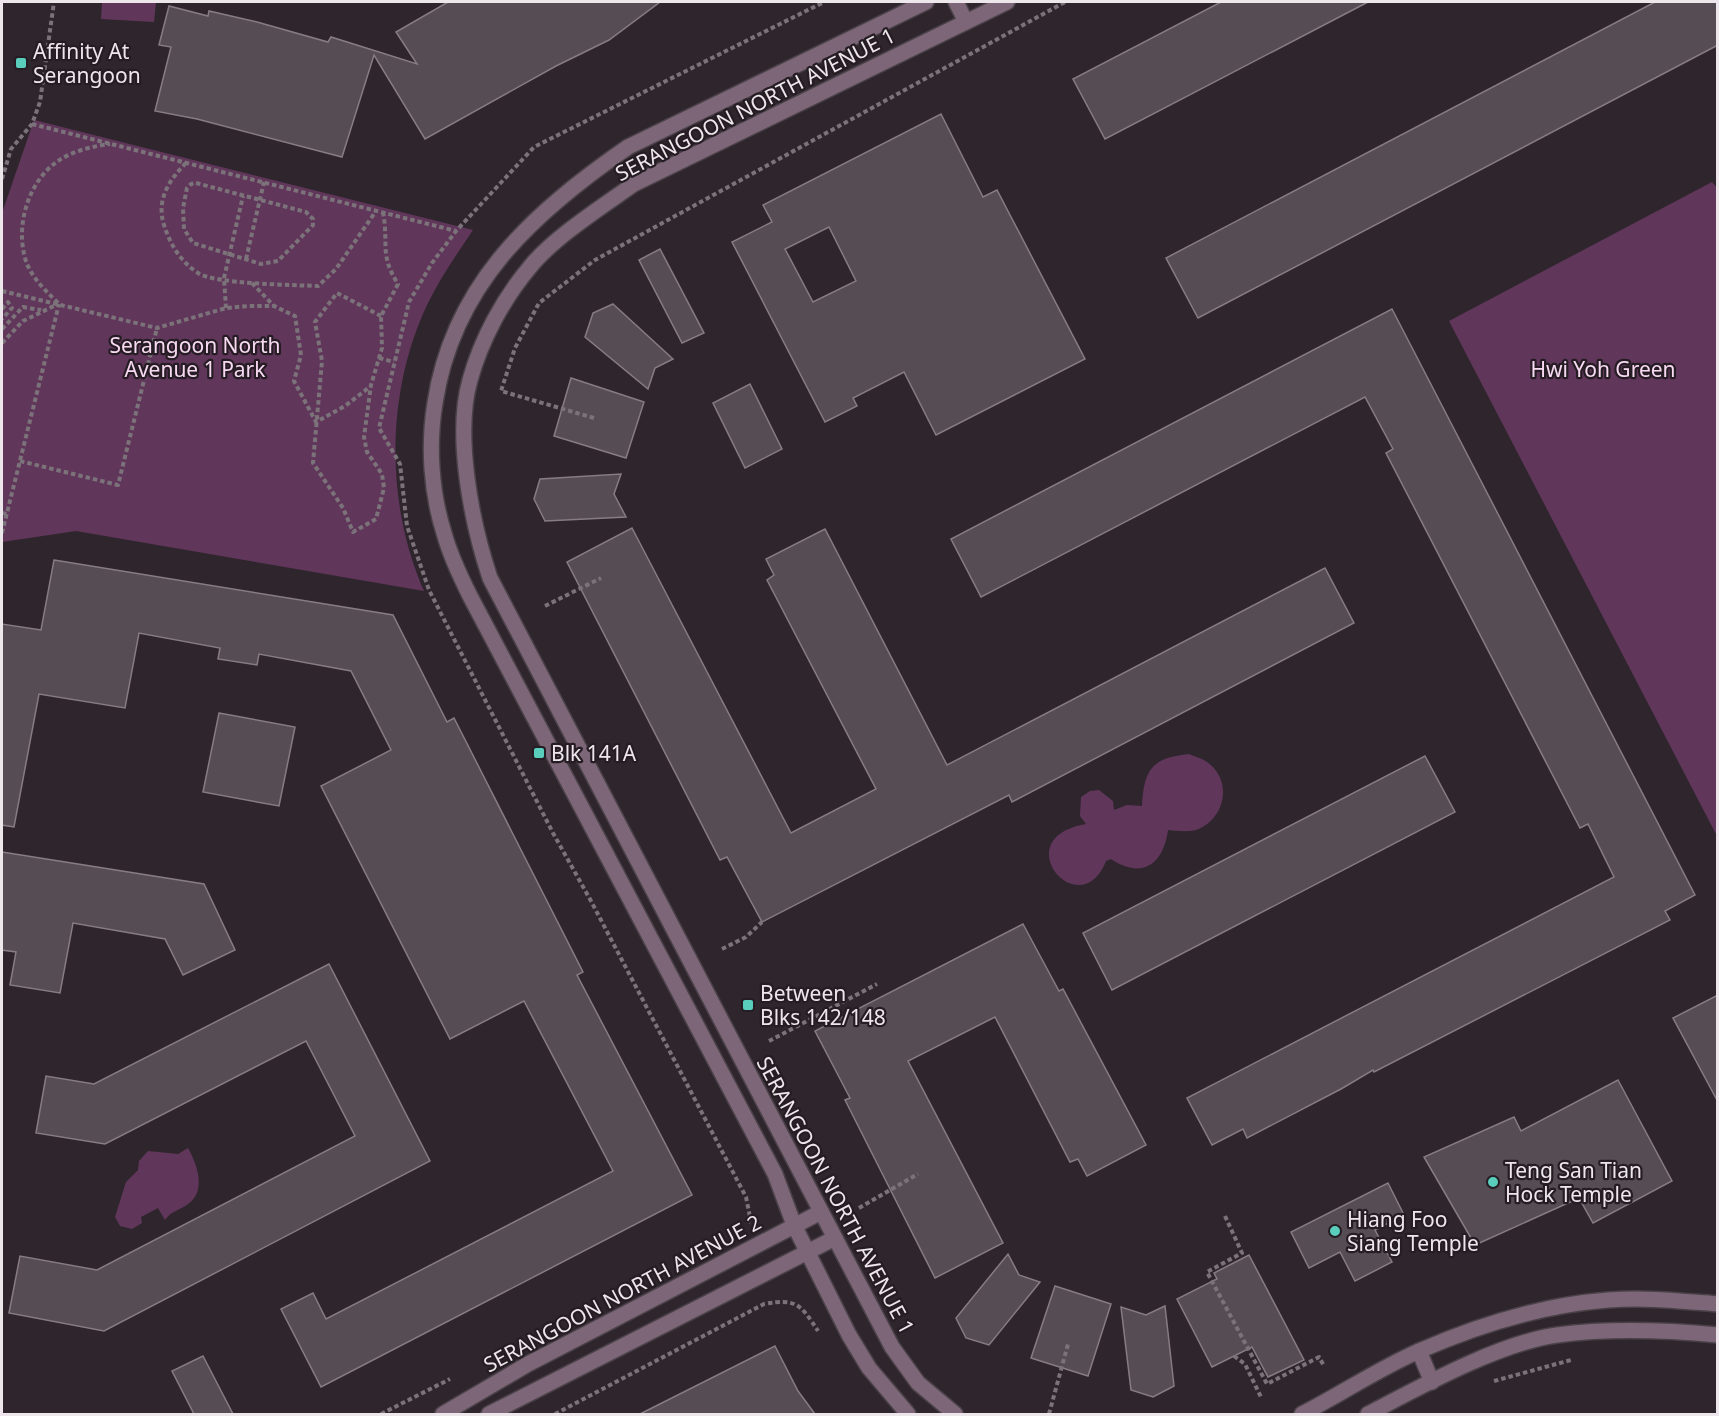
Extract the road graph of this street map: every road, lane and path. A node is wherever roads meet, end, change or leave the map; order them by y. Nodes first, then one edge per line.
1 (54, 2) edge
2 (926, 2) edge
3 (956, 2) edge
4 (1007, 2) edge
5 (1065, 2) edge
6 (966, 22) junction
7 (32, 124) junction
8 (113, 144) junction
9 (186, 162) junction
10 (2, 179) edge
11 (264, 182) junction
12 (243, 196) junction
13 (260, 200) junction
14 (376, 211) junction
15 (383, 212) junction
16 (456, 231) dead end
17 (230, 254) junction
18 (246, 259) junction
19 (224, 278) junction
20 (252, 283) junction
21 (2, 291) edge
22 (58, 304) junction
23 (274, 306) junction
24 (226, 308) junction
25 (2, 309) edge
26 (42, 310) junction
27 (381, 316) junction
28 (2, 319) edge
29 (157, 328) junction
30 (2, 329) edge
31 (2, 343) edge
32 (379, 358) junction
33 (394, 362) dead end
34 (371, 385) junction
35 (594, 418) dead end
36 (316, 422) junction
37 (20, 461) junction
38 (400, 464) dead end
39 (2, 513) edge
40 (8, 514) junction
41 (2, 533) edge
42 (601, 578) dead end
43 (545, 606) dead end
44 (762, 922) dead end
45 (722, 949) dead end
46 (877, 984) dead end
47 (769, 1041) dead end
48 (918, 1174) dead end
49 (859, 1208) dead end
50 (821, 1212) junction
51 (1225, 1216) dead end
52 (794, 1225) junction
53 (747, 1227) dead end
54 (835, 1238) junction
55 (807, 1251) junction
56 (764, 1304) dead end
57 (1718, 1304) edge
58 (1552, 1309) junction
59 (1556, 1335) junction
60 (1718, 1335) edge
61 (1068, 1344) dead end
62 (1419, 1352) junction
63 (1234, 1356) dead end
64 (1578, 1359) dead end
65 (1324, 1366) dead end
66 (1432, 1382) junction
67 (1493, 1382) dead end
68 (1261, 1397) dead end
69 (443, 1414) edge
70 (489, 1414) edge
71 (555, 1414) edge
72 (908, 1414) edge
73 (954, 1414) edge
74 (1049, 1414) edge
75 (1302, 1414) edge
76 (1368, 1414) edge

1 - 7 path
2 - 52 street, SERANGOON NORTH AVENUE 1
3 - 6 street
4 - 6 street, SERANGOON NORTH AVENUE 1
5 - 35 path
6 - 50 street, SERANGOON NORTH AVENUE 1
7 - 8 path
7 - 10 path
8 - 9 path
8 - 22 path
9 - 11 path
9 - 19 path
11 - 13 path
11 - 14 path
12 - 13 path
12 - 17 path
12 - 17 path
13 - 18 path
13 - 18 path
14 - 15 path
14 - 20 path
15 - 16 path
15 - 27 path
17 - 18 path
17 - 19 path
19 - 20 path
19 - 24 path
20 - 23 path
21 - 22 path
22 - 26 path
22 - 29 path
22 - 37 path
23 - 24 path
23 - 36 path
24 - 29 path
25 - 28 path
26 - 30 path
26 - 31 path
27 - 32 path
27 - 36 path
29 - 37 path
32 - 33 path
32 - 34 path
34 - 36 path
34 - 36 path
37 - 40 path
38 - 53 path
39 - 40 path
40 - 41 path
42 - 43 path
44 - 45 path
46 - 47 path
48 - 49 path
50 - 52 street, SERANGOON NORTH AVENUE 2
50 - 54 street, SERANGOON NORTH AVENUE 1
51 - 65 path
52 - 55 street, SERANGOON NORTH AVENUE 1
52 - 69 street, SERANGOON NORTH AVENUE 2
54 - 55 street
54 - 73 street, SERANGOON NORTH AVENUE 1
55 - 70 street
55 - 72 street, SERANGOON NORTH AVENUE 1
56 - 71 path
57 - 58 street
58 - 59 street
58 - 62 street
59 - 60 street
59 - 66 street
61 - 74 path
62 - 66 street
62 - 75 street
63 - 68 path
64 - 67 path
66 - 76 street

